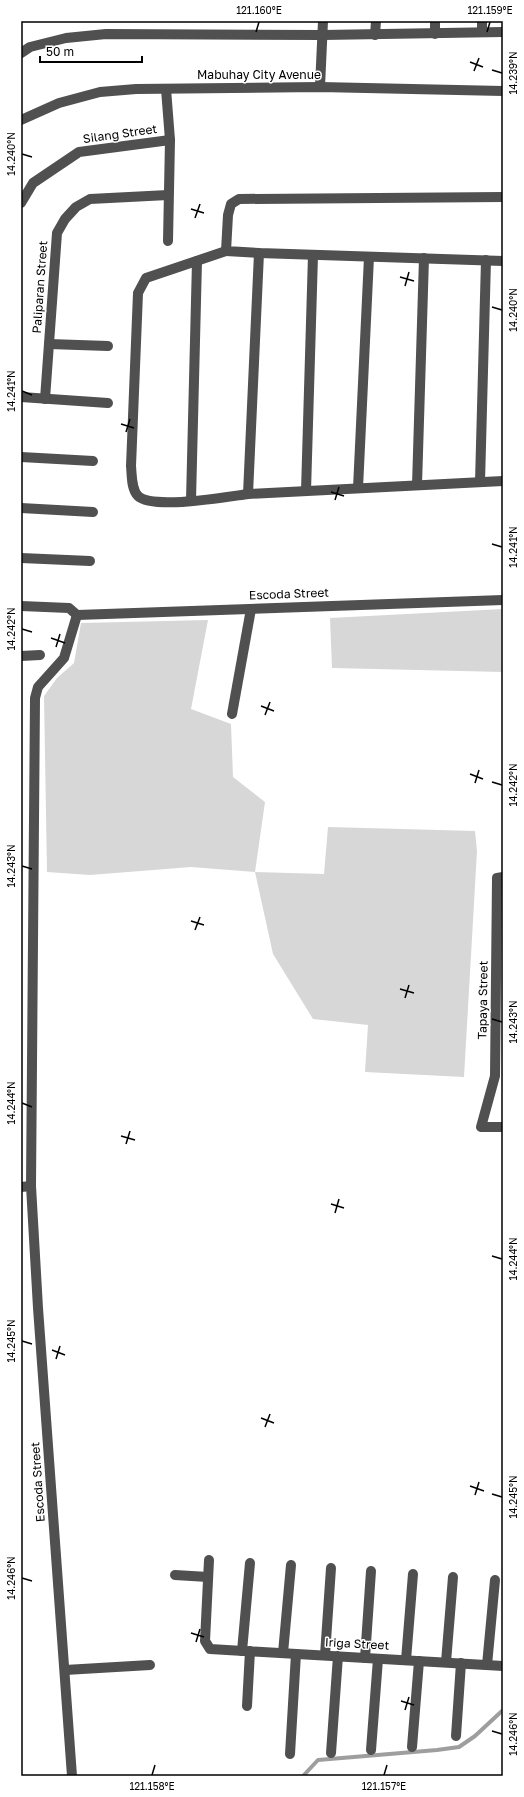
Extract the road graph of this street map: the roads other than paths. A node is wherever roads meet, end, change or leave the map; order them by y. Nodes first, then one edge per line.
1 (323, 21) edge
2 (376, 21) edge
3 (435, 21) edge
4 (482, 21) edge
5 (482, 32) junction
6 (503, 32) edge
7 (435, 34) junction
8 (323, 35) junction
9 (376, 35) junction
10 (21, 53) edge
11 (320, 87) junction
12 (166, 89) junction
13 (503, 90) edge
14 (22, 118) edge
15 (170, 140) junction
16 (168, 195) junction
17 (503, 197) edge
18 (21, 203) edge
19 (168, 241) dead end
20 (226, 251) junction
21 (259, 253) junction
22 (313, 255) junction
23 (370, 257) junction
24 (424, 258) junction
25 (486, 260) junction
26 (197, 261) junction
27 (503, 261) edge
28 (49, 344) junction
29 (108, 346) dead end
30 (21, 397) edge
31 (45, 399) junction
32 (108, 403) dead end
33 (21, 457) edge
34 (93, 461) dead end
35 (503, 481) edge
36 (480, 482) junction
37 (417, 485) junction
38 (358, 488) junction
39 (306, 491) junction
40 (248, 494) junction
41 (191, 500) junction
42 (21, 508) edge
43 (93, 512) dead end
44 (21, 558) edge
45 (90, 561) dead end
46 (503, 600) edge
47 (21, 606) edge
48 (252, 609) junction
49 (77, 615) junction
50 (21, 656) edge
51 (40, 656) dead end
52 (232, 714) dead end
53 (503, 878) edge
54 (500, 930) edge
55 (499, 1076) edge
56 (503, 1126) edge
57 (26, 1187) edge
58 (209, 1560) dead end
59 (250, 1563) dead end
60 (291, 1565) dead end
61 (331, 1568) dead end
62 (371, 1571) dead end
63 (413, 1574) dead end
64 (175, 1575) dead end
65 (208, 1577) junction
66 (453, 1577) dead end
67 (495, 1580) dead end
68 (246, 1651) junction
69 (283, 1653) junction
70 (296, 1654) junction
71 (325, 1655) junction
72 (338, 1656) junction
73 (365, 1658) junction
74 (378, 1658) junction
75 (406, 1660) junction
76 (419, 1661) junction
77 (446, 1662) junction
78 (461, 1663) junction
79 (150, 1665) dead end
80 (487, 1665) junction
81 (503, 1666) edge
82 (65, 1670) junction
83 (247, 1706) dead end
84 (456, 1736) dead end
85 (412, 1747) dead end
86 (371, 1750) dead end
87 (331, 1753) dead end
88 (290, 1754) dead end
89 (72, 1776) edge

1 - 8 street
2 - 9 street
3 - 7 street
4 - 5 street
5 - 6 street
5 - 7 street
7 - 9 street
8 - 9 street
8 - 10 street
8 - 11 street
11 - 12 street, Mabuhay City Avenue
11 - 13 street, Mabuhay City Avenue
12 - 14 street, Mabuhay City Avenue
12 - 15 street
15 - 16 street
15 - 18 street, Silang Street
16 - 19 street
16 - 28 street, Paliparan Street
17 - 20 street
20 - 21 street
20 - 26 street
21 - 22 street
21 - 40 street
22 - 23 street
22 - 39 street
23 - 24 street
23 - 38 street
24 - 25 street
24 - 37 street
25 - 27 street
25 - 36 street
26 - 41 street
26 - 41 street
28 - 29 street
28 - 31 street, Paliparan Street
30 - 31 street
31 - 32 street
33 - 34 street
35 - 36 street
36 - 37 street
37 - 38 street
38 - 39 street
39 - 40 street
40 - 41 street
42 - 43 street
44 - 45 street
46 - 48 street, Escoda Street
47 - 49 street
48 - 49 street, Escoda Street
48 - 52 street
49 - 57 street, Escoda Street
50 - 51 street
53 - 54 street, Tapaya Street
54 - 55 street, Tapaya Street
55 - 56 street, Tapaya Street
57 - 82 street, Escoda Street
58 - 65 street
59 - 68 street
60 - 69 street
61 - 71 street
62 - 73 street
63 - 75 street
64 - 65 street
65 - 68 street, Iriga Street
66 - 77 street
67 - 80 street
68 - 69 street, Iriga Street
68 - 83 street
69 - 70 street, Iriga Street
70 - 71 street, Iriga Street
70 - 88 street
71 - 72 street, Iriga Street
72 - 73 street, Iriga Street
72 - 87 street
73 - 74 street, Iriga Street
74 - 75 street, Iriga Street
74 - 86 street
75 - 76 street, Iriga Street
76 - 77 street, Iriga Street
76 - 85 street
77 - 78 street, Iriga Street
78 - 80 street, Iriga Street
78 - 84 street
79 - 82 street
80 - 81 street, Iriga Street
82 - 89 street, Escoda Street

